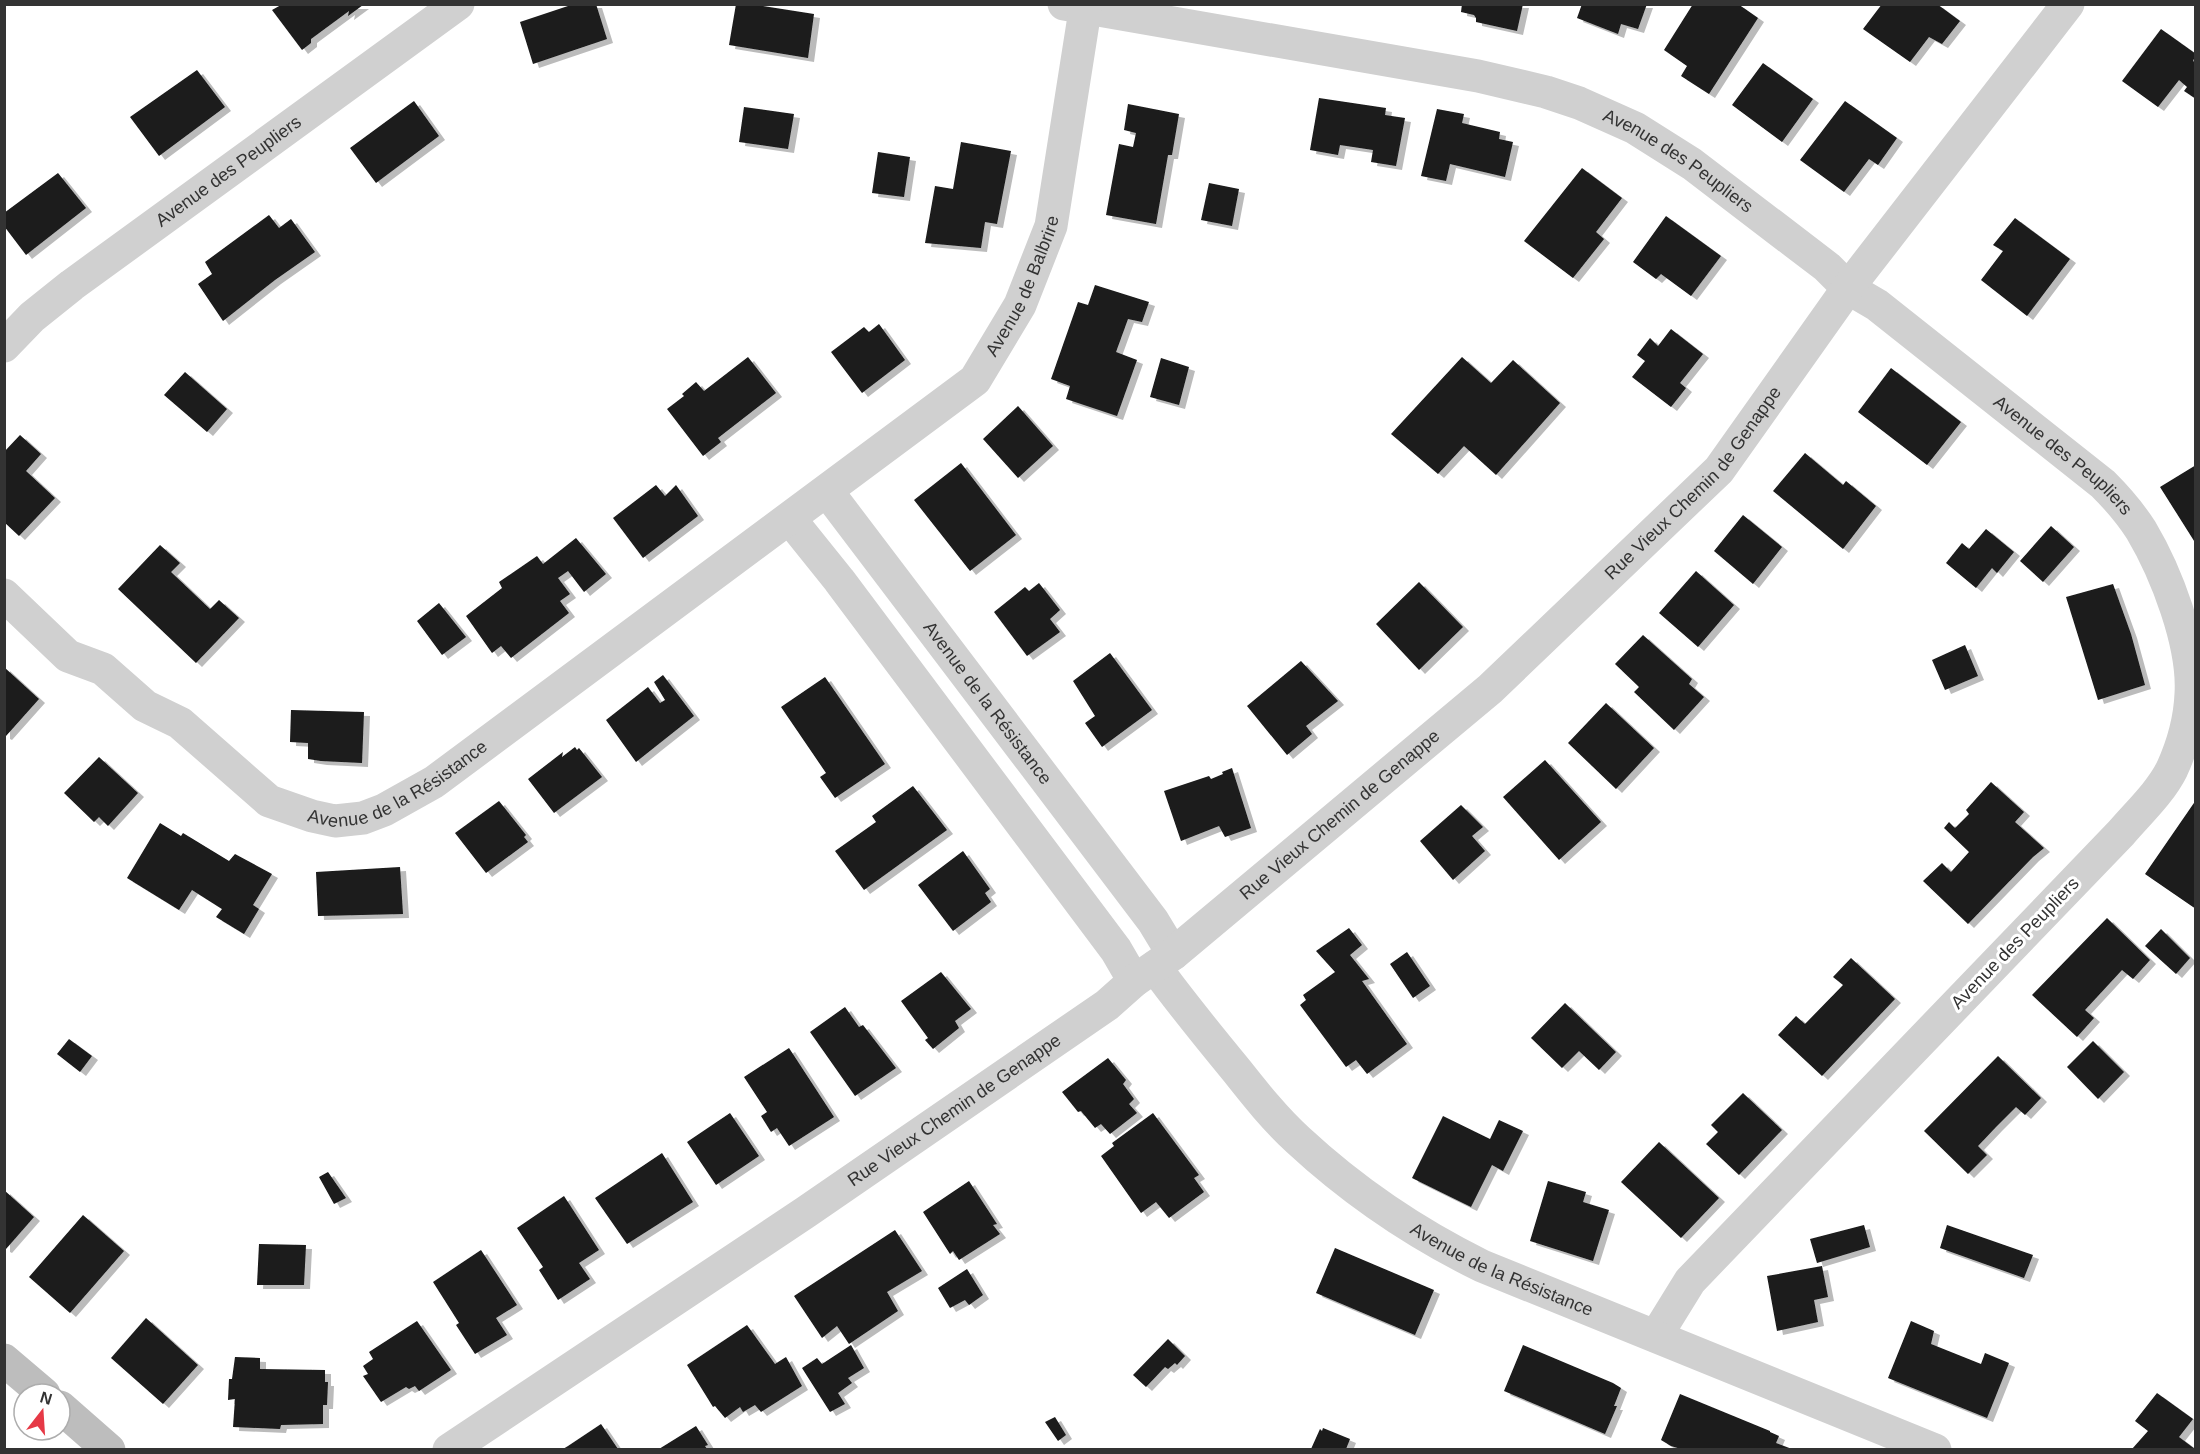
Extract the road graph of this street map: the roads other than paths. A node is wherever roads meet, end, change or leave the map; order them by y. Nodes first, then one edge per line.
1 (458, 4) edge
2 (2068, 4) edge
3 (1078, 6) edge
4 (1848, 288) junction
5 (4, 346) edge
6 (827, 491) junction
7 (790, 519) junction
8 (4, 595) edge
9 (1008, 728) junction
10 (969, 754) junction
11 (1154, 967) junction
12 (1656, 1336) junction
13 (4, 1360) edge
14 (30, 1382) edge
15 (72, 1417) edge
16 (109, 1449) edge
17 (449, 1449) edge
18 (1935, 1449) edge

1 - 5 street, Avenue des Peupliers
2 - 4 street, Rue Vieux Chemin de Genappe
3 - 4 street, Avenue des Peupliers
3 - 6 street, Avenue de Balbrire
4 - 11 street, Rue Vieux Chemin de Genappe
4 - 12 street, Avenue des Peupliers
6 - 7 street, Avenue de la Résistance
6 - 9 street, Avenue de la Résistance
7 - 8 street, Avenue de la Résistance
7 - 10 street, Avenue de la Résistance
9 - 10 street
9 - 11 street, Avenue de la Résistance
10 - 11 street, Avenue de la Résistance
11 - 12 street, Avenue de la Résistance
11 - 17 street, Rue Vieux Chemin de Genappe
12 - 18 street, Avenue de la Résistance
13 - 14 main road
15 - 16 main road

